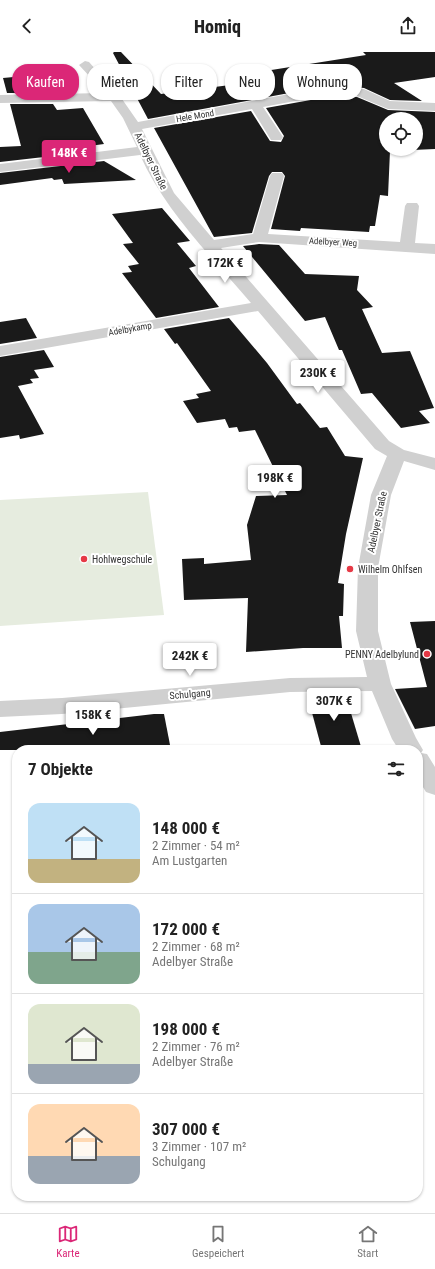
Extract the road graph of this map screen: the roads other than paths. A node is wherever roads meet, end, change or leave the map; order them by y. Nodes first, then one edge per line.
1 (87, 97) edge
2 (0, 99) edge
3 (116, 100) edge
4 (256, 105) junction
5 (388, 105) junction
6 (435, 107) edge
7 (388, 112) edge
8 (134, 127) junction
9 (276, 137) dead end
10 (144, 150) junction
11 (0, 168) edge
12 (277, 176) dead end
13 (412, 206) dead end
14 (259, 238) junction
15 (210, 245) junction
16 (407, 247) junction
17 (435, 249) edge
18 (261, 306) junction
19 (0, 351) edge
20 (397, 454) junction
21 (435, 464) edge
22 (380, 684) junction
23 (0, 709) edge
24 (408, 745) edge
25 (423, 768) edge
26 (435, 786) edge

1 - 2 street
3 - 8 street, Adelbyer Straße
4 - 5 street, Hele Mond
4 - 8 street, Hele Mond
4 - 9 street
5 - 6 street, Hele Mond
5 - 7 street
8 - 10 street, Adelbyer Straße
10 - 11 street
10 - 15 street, Adelbyer Straße
12 - 14 street
13 - 16 street
14 - 15 street, Adelbyer Weg
14 - 16 street, Adelbyer Weg
15 - 18 street, Adelbyer Straße
16 - 17 street, Adelbyer Weg
18 - 19 street, Adelbykamp
18 - 20 street, Adelbyer Straße
20 - 21 street
20 - 22 street, Adelbyer Straße
22 - 23 street, Schulgang
22 - 24 street, Adelbyer Straße
25 - 26 street

